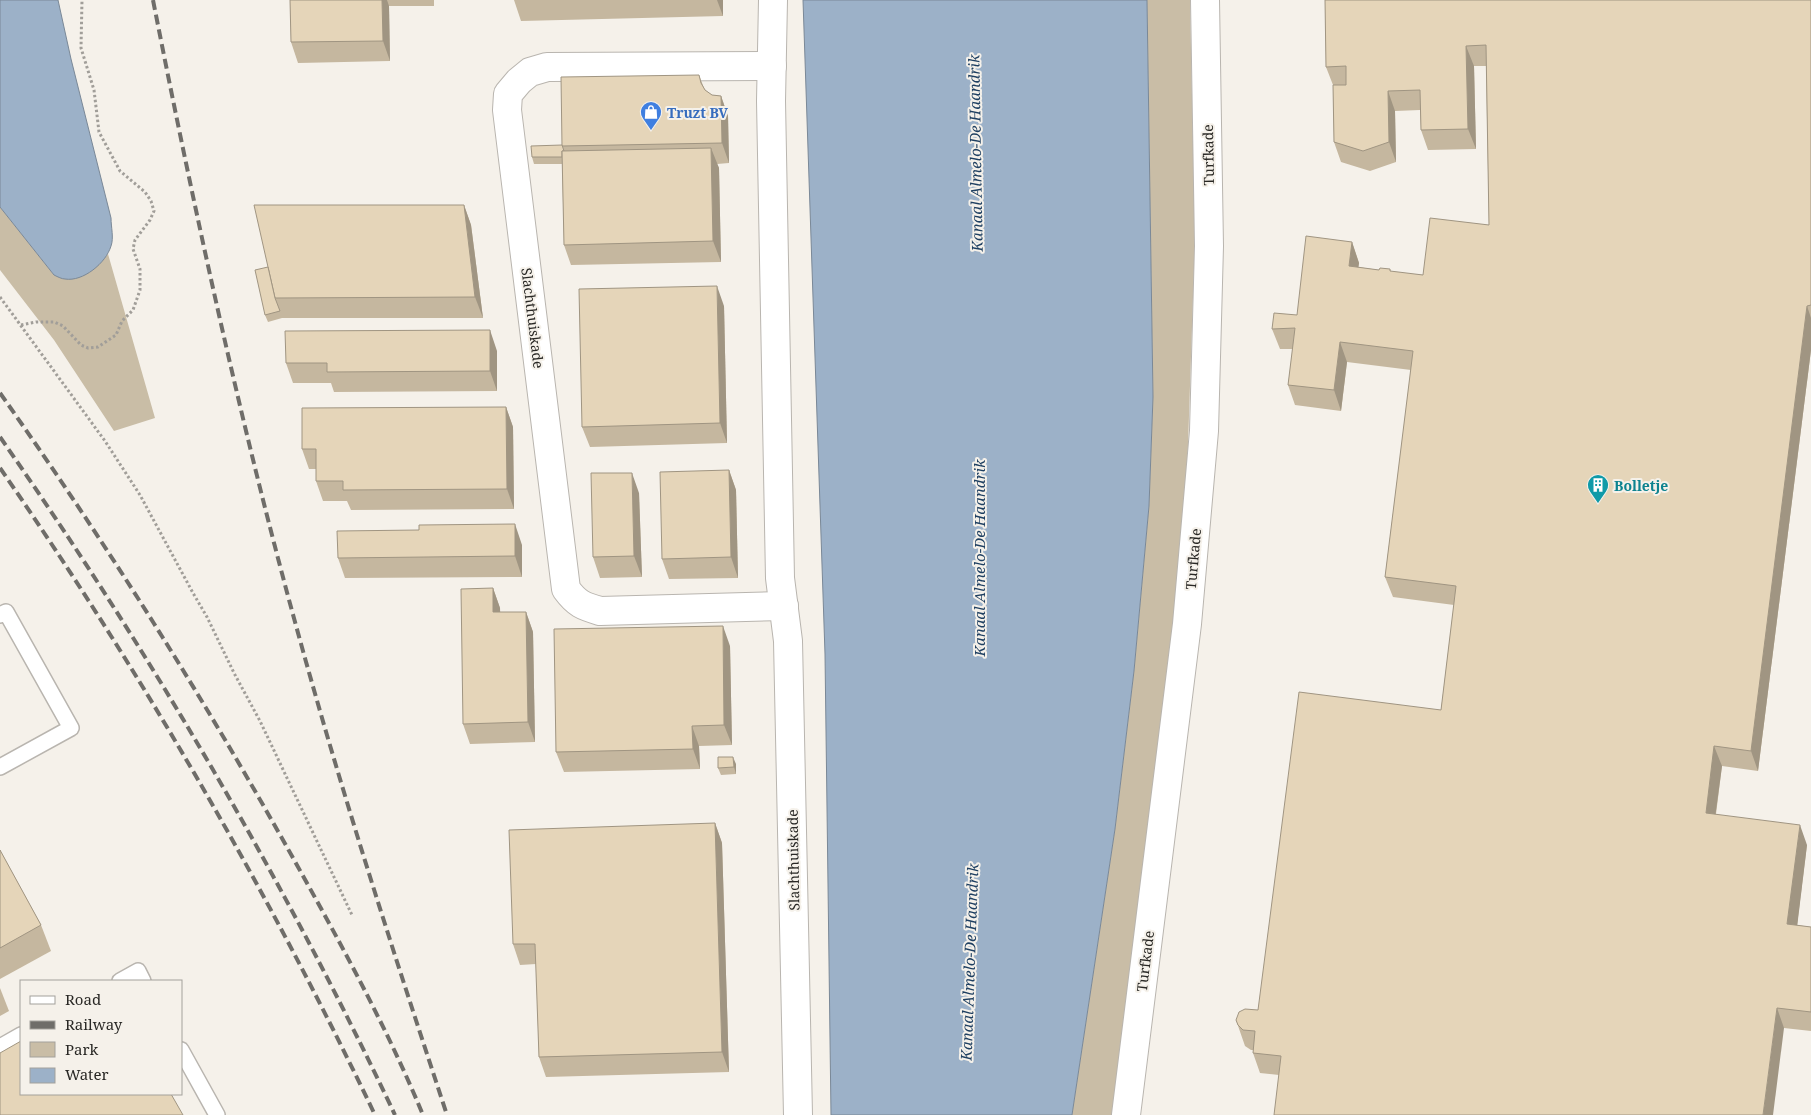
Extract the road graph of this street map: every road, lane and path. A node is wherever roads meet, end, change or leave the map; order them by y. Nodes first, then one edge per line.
1 (82, 0) edge
2 (773, 0) edge
3 (1205, 0) edge
4 (772, 66) junction
5 (0, 296) edge
6 (21, 325) junction
7 (784, 606) junction
8 (0, 615) edge
9 (0, 767) edge
10 (352, 915) dead end
11 (122, 980) edge
12 (142, 980) edge
13 (20, 1036) edge
14 (0, 1047) edge
15 (182, 1052) edge
16 (217, 1115) edge
17 (798, 1115) edge
18 (1126, 1115) edge

1 - 6 path
2 - 4 street, Slachthuiskade
3 - 18 street, Turfkade
4 - 7 street, Slachthuiskade
4 - 7 street, Slachthuiskade
5 - 6 path
6 - 10 path
7 - 17 street, Slachthuiskade
8 - 9 lane
11 - 12 lane
13 - 14 lane
15 - 16 lane

